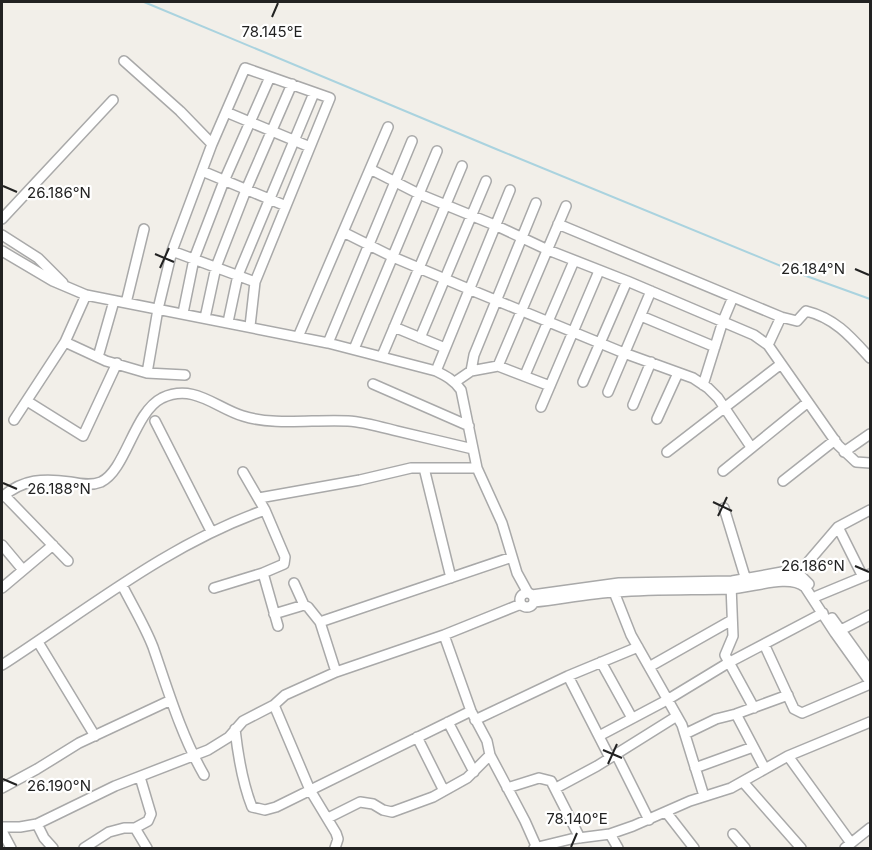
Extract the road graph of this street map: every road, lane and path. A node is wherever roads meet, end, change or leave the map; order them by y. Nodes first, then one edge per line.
1 (124, 61) dead end
2 (270, 77) junction
3 (292, 84) junction
4 (314, 93) junction
5 (113, 100) dead end
6 (226, 112) junction
7 (250, 121) junction
8 (388, 127) dead end
9 (271, 130) junction
10 (294, 140) junction
11 (412, 141) dead end
12 (212, 144) junction
13 (310, 147) junction
14 (437, 152) dead end
15 (462, 166) dead end
16 (370, 169) junction
17 (202, 171) junction
18 (224, 181) junction
19 (486, 181) dead end
20 (395, 182) junction
21 (246, 190) junction
22 (510, 190) dead end
23 (419, 194) junction
24 (269, 199) junction
25 (536, 203) dead end
26 (444, 205) junction
27 (286, 206) junction
28 (566, 206) dead end
29 (472, 215) junction
30 (2, 219) edge
31 (558, 224) junction
32 (497, 226) junction
33 (144, 229) dead end
34 (342, 232) junction
35 (2, 235) edge
36 (522, 237) junction
37 (368, 245) junction
38 (548, 250) junction
39 (2, 251) edge
40 (172, 251) junction
41 (393, 257) junction
42 (194, 259) junction
43 (574, 261) junction
44 (216, 267) junction
45 (419, 267) junction
46 (599, 271) junction
47 (238, 275) junction
48 (445, 278) junction
49 (627, 281) junction
50 (255, 282) junction
51 (65, 285) junction
52 (471, 290) junction
53 (651, 291) junction
54 (86, 294) junction
55 (734, 297) junction
56 (496, 300) junction
57 (114, 301) junction
58 (126, 303) junction
59 (158, 309) junction
60 (522, 310) junction
61 (183, 313) junction
62 (640, 316) junction
63 (781, 316) junction
64 (205, 318) junction
65 (548, 321) junction
66 (723, 321) junction
67 (228, 322) junction
68 (250, 326) junction
69 (393, 327) junction
70 (573, 331) junction
71 (298, 337) junction
72 (420, 338) junction
73 (65, 342) junction
74 (600, 342) junction
75 (328, 343) junction
76 (768, 345) junction
77 (715, 347) junction
78 (446, 348) junction
79 (354, 350) junction
80 (624, 353) junction
81 (382, 356) junction
82 (98, 357) junction
83 (870, 358) edge
84 (651, 362) junction
85 (117, 363) junction
86 (781, 364) junction
87 (498, 366) junction
88 (436, 371) junction
89 (471, 371) junction
90 (147, 373) junction
91 (678, 373) junction
92 (185, 375) dead end
93 (525, 375) junction
94 (456, 382) junction
95 (583, 382) dead end
96 (373, 384) dead end
97 (703, 385) junction
98 (550, 386) junction
99 (608, 392) dead end
100 (27, 401) junction
101 (808, 402) junction
102 (633, 405) dead end
103 (541, 407) dead end
104 (724, 408) junction
105 (657, 419) dead end
106 (14, 420) dead end
107 (155, 421) dead end
108 (469, 426) junction
109 (870, 434) edge
110 (835, 440) junction
111 (751, 447) junction
112 (473, 449) junction
113 (667, 452) dead end
114 (844, 452) junction
115 (870, 463) edge
116 (424, 468) junction
117 (477, 468) junction
118 (723, 471) dead end
119 (243, 472) dead end
120 (783, 481) dead end
121 (3, 496) edge
122 (259, 498) junction
123 (724, 508) dead end
124 (264, 510) junction
125 (870, 513) edge
126 (838, 527) junction
127 (211, 531) junction
128 (2, 545) edge
129 (53, 545) junction
130 (512, 557) junction
131 (68, 561) dead end
132 (23, 570) junction
133 (262, 573) junction
134 (797, 574) junction
135 (866, 576) edge
136 (451, 578) junction
137 (746, 580) junction
138 (294, 583) dead end
139 (122, 585) junction
140 (731, 585) junction
141 (2, 588) edge
142 (214, 588) dead end
143 (614, 592) junction
144 (817, 596) junction
145 (532, 597) junction
146 (304, 605) junction
147 (823, 613) junction
148 (274, 614) junction
149 (870, 615) edge
150 (732, 620) junction
151 (320, 622) junction
152 (278, 626) dead end
153 (841, 630) junction
154 (444, 635) junction
155 (38, 642) junction
156 (764, 644) junction
157 (638, 647) junction
158 (870, 653) edge
159 (860, 658) junction
160 (601, 662) junction
161 (728, 663) junction
162 (2, 665) edge
163 (649, 667) junction
164 (870, 671) edge
165 (336, 672) junction
166 (568, 676) junction
167 (870, 683) edge
168 (788, 696) junction
169 (171, 700) junction
170 (667, 700) junction
171 (274, 705) junction
172 (754, 708) junction
173 (736, 714) junction
174 (473, 715) junction
175 (677, 716) junction
176 (632, 718) junction
177 (448, 722) junction
178 (870, 722) edge
179 (235, 729) junction
180 (685, 734) junction
181 (95, 736) junction
182 (599, 736) junction
183 (417, 738) junction
184 (753, 747) junction
185 (490, 755) junction
186 (193, 756) junction
187 (613, 756) junction
188 (789, 756) junction
189 (695, 768) junction
190 (765, 769) junction
191 (474, 771) junction
192 (204, 775) dead end
193 (140, 777) junction
194 (744, 782) junction
195 (2, 788) edge
196 (507, 788) junction
197 (556, 788) junction
198 (310, 790) junction
199 (444, 791) junction
200 (704, 796) junction
201 (666, 812) junction
202 (328, 819) junction
203 (649, 819) junction
204 (37, 824) junction
205 (135, 828) junction
206 (870, 828) edge
207 (2, 829) edge
208 (609, 834) junction
209 (734, 834) dead end
210 (580, 837) junction
211 (848, 846) edge
212 (338, 847) edge
213 (535, 848) edge
214 (11, 849) edge
215 (53, 849) edge
216 (84, 849) edge
217 (147, 849) edge
218 (618, 849) edge
219 (694, 849) edge
220 (744, 849) edge
221 (801, 849) edge

1 - 12 street
2 - 3 street
2 - 6 street
2 - 7 street
3 - 4 street
3 - 9 street
4 - 10 street
4 - 13 street
5 - 30 street
6 - 7 street
6 - 12 street
7 - 9 street
7 - 18 street
8 - 16 street
9 - 10 street
9 - 21 street
10 - 13 street
10 - 24 street
11 - 20 street
12 - 17 street
13 - 27 street
14 - 23 street
15 - 26 street
16 - 20 street
16 - 34 street
17 - 18 street
17 - 40 street
18 - 21 street
18 - 42 street
19 - 29 street
20 - 23 street
20 - 37 street
21 - 24 street
21 - 44 street
22 - 32 street
23 - 26 street
23 - 41 street
24 - 27 street
24 - 47 street
25 - 36 street
26 - 29 street
26 - 45 street
27 - 50 street
28 - 31 street
29 - 32 street
29 - 48 street
31 - 38 street
31 - 55 street
32 - 36 street
32 - 52 street
33 - 58 street
34 - 37 street
34 - 71 street
35 - 51 street
36 - 38 street
36 - 56 street
37 - 41 street
37 - 75 street
38 - 43 street
38 - 60 street
39 - 51 street
40 - 42 street
40 - 59 street
41 - 45 street
41 - 79 street
42 - 44 street
42 - 61 street
43 - 46 street
43 - 65 street
44 - 47 street
44 - 64 street
45 - 48 street
45 - 69 street
46 - 49 street
46 - 70 street
47 - 50 street
47 - 67 street
48 - 52 street
48 - 72 street
49 - 53 street
49 - 74 street
50 - 68 street
51 - 54 street
52 - 56 street
52 - 78 street
53 - 62 street
53 - 66 street
54 - 57 street
54 - 73 street
55 - 63 street
55 - 66 street
56 - 60 street
56 - 89 street
57 - 58 street
57 - 82 street
58 - 59 street
59 - 61 street
59 - 90 street
60 - 65 street
60 - 87 street
61 - 64 street
62 - 77 street
62 - 80 street
63 - 76 street
63 - 83 street
64 - 67 street
65 - 70 street
65 - 93 street
66 - 76 street
66 - 77 street
67 - 68 street
68 - 71 street
69 - 72 street
69 - 81 street
70 - 74 street
70 - 98 street
71 - 75 street
72 - 78 street
73 - 82 street
73 - 100 street
74 - 80 street
74 - 95 street
75 - 79 street
76 - 86 street
77 - 97 street
78 - 88 street
79 - 81 street
80 - 84 street
80 - 99 street
81 - 88 street
82 - 85 street
84 - 91 street
84 - 102 street
85 - 90 street
85 - 100 street
86 - 101 street
86 - 104 street
87 - 89 street
87 - 93 street
88 - 94 street
89 - 94 street
90 - 92 street
91 - 97 street
91 - 105 street
93 - 98 street
94 - 108 street
96 - 108 street
97 - 104 street
98 - 103 street
100 - 106 street
101 - 110 street
101 - 111 street
104 - 111 street
104 - 113 street
107 - 127 street
108 - 112 street
109 - 114 street
110 - 114 street
110 - 120 street
111 - 118 street
112 - 117 street
112 - 121 street
114 - 115 street
116 - 117 street
116 - 122 street
116 - 136 street
117 - 130 street
119 - 122 street
121 - 129 street
122 - 124 street
123 - 137 street
124 - 127 street
124 - 133 street
125 - 126 street
126 - 134 street
126 - 135 street
127 - 139 street
128 - 132 street
129 - 131 street
129 - 132 street
130 - 136 street
130 - 145 street
132 - 141 street
133 - 142 street
133 - 148 street
134 - 137 street
134 - 144 street
135 - 144 street
136 - 151 street
137 - 140 street
138 - 146 street
139 - 155 street
139 - 169 street
140 - 143 street
140 - 145 street
140 - 147 street
140 - 150 street
143 - 145 street
143 - 157 street
144 - 153 street
145 - 154 street
146 - 148 street
146 - 151 street
147 - 156 street
147 - 167 street
148 - 152 street
149 - 153 street
150 - 161 street
150 - 163 street
151 - 165 street
153 - 159 street
154 - 165 street
154 - 174 street
155 - 162 street
155 - 181 street
156 - 161 street
156 - 168 street
157 - 160 street
157 - 163 street
158 - 159 street
159 - 164 street
160 - 166 street
160 - 176 street
161 - 170 street
161 - 172 street
163 - 170 street
165 - 171 street
166 - 174 street
166 - 182 street
167 - 168 street
168 - 172 street
169 - 181 street
169 - 186 street
170 - 175 street
170 - 176 street
171 - 179 street
171 - 198 street
172 - 173 street
173 - 180 street
173 - 184 street
174 - 177 street
174 - 185 street
175 - 180 street
175 - 187 street
176 - 182 street
177 - 183 street
177 - 191 street
178 - 188 street
179 - 186 street
179 - 198 street
180 - 189 street
181 - 195 street
182 - 187 street
183 - 198 street
183 - 199 street
184 - 189 street
184 - 190 street
185 - 191 street
185 - 196 street
186 - 192 street
186 - 193 street
187 - 197 street
187 - 203 street
188 - 190 street
188 - 211 street
189 - 200 street
190 - 194 street
191 - 199 street
193 - 204 street
193 - 205 street
194 - 200 street
194 - 221 street
196 - 197 street
196 - 213 street
197 - 210 street
198 - 202 street
199 - 202 street
200 - 201 street
201 - 203 street
201 - 219 street
202 - 212 street
203 - 208 street
204 - 207 street
204 - 215 street
205 - 216 street
205 - 217 street
206 - 211 street
207 - 214 street
208 - 210 street
208 - 218 street
209 - 220 street
210 - 213 street

